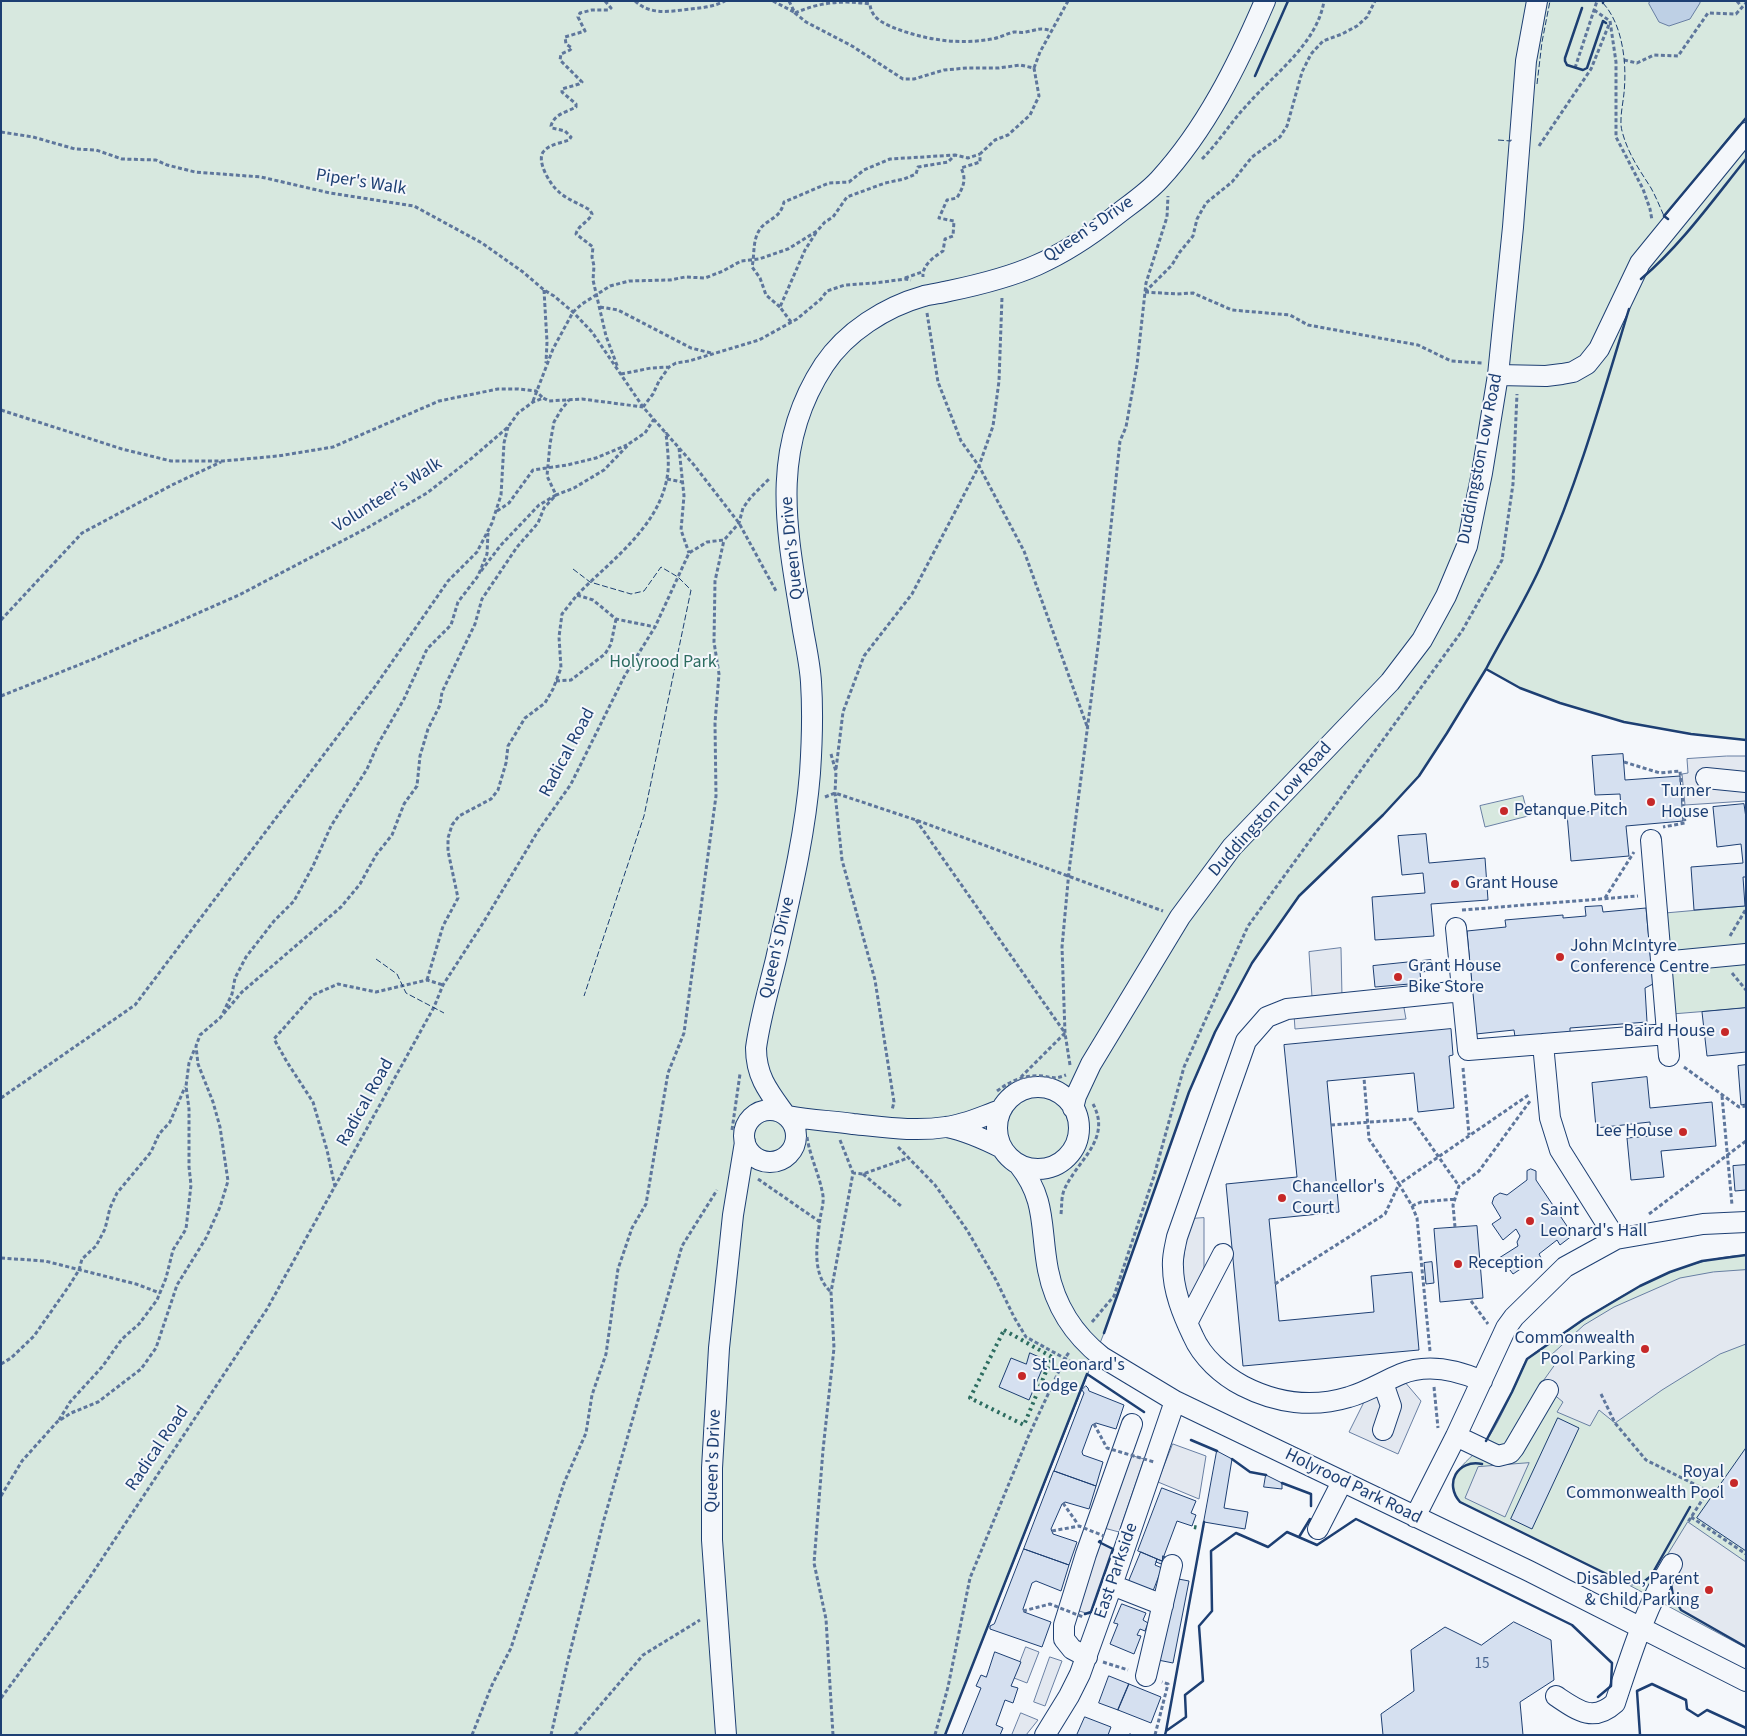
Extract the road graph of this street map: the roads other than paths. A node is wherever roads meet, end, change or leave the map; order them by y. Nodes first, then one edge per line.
1 (1265, 1) edge
2 (1537, 1) edge
3 (1746, 133) edge
4 (1508, 376) junction
5 (1706, 778) dead end
6 (1746, 782) edge
7 (1643, 845) road end
8 (1456, 928) road end
9 (1746, 954) edge
10 (1662, 962) junction
11 (1462, 991) junction
12 (1668, 1034) junction
13 (1543, 1044) junction
14 (1669, 1056) road end
15 (1091, 1064) junction
16 (1056, 1092) junction
17 (1073, 1108) junction
18 (1001, 1110) junction
19 (786, 1115) junction
20 (831, 1123) junction
21 (947, 1127) junction
22 (801, 1136) junction
23 (745, 1142) junction
24 (1002, 1148) junction
25 (1064, 1159) junction
26 (1019, 1164) junction
27 (743, 1177) junction
28 (1042, 1220) junction
29 (1739, 1222) edge
30 (1616, 1239) junction
31 (1223, 1254) dead end
32 (1187, 1323) junction
33 (1482, 1382) junction
34 (1383, 1383) junction
35 (1548, 1390) dead end
36 (1175, 1401) junction
37 (1132, 1424) dead end
38 (1384, 1430) dead end
39 (1456, 1436) junction
40 (1342, 1482) junction
41 (1414, 1516) junction
42 (1318, 1529) dead end
43 (1172, 1564) dead end
44 (1672, 1564) dead end
45 (1112, 1586) junction
46 (1163, 1605) junction
47 (1640, 1628) junction
48 (1087, 1657) junction
49 (1146, 1676) dead end
50 (1746, 1681) edge
51 (1556, 1696) dead end
52 (726, 1735) edge
53 (1045, 1735) edge

1 - 19 street, Queen's Drive
2 - 4 street, Duddingston Low Road
3 - 4 street
4 - 15 street, Duddingston Low Road
5 - 6 street
7 - 10 street
8 - 11 street
9 - 10 street
10 - 12 street
11 - 13 street
11 - 32 street
12 - 13 street
12 - 14 street
13 - 30 street
15 - 16 street
15 - 17 street
16 - 17 street
16 - 18 street, Queen's Drive
17 - 25 street
18 - 21 street, Queen's Drive
18 - 24 street
19 - 20 street, Queen's Drive
19 - 22 street, Queen's Drive
19 - 23 street, Queen's Drive
20 - 21 street, Queen's Drive
20 - 22 street, Queen's Drive
21 - 24 street, Queen's Drive
22 - 27 street
23 - 27 street, Queen's Drive
23 - 27 street
24 - 26 street, Queen's Drive
25 - 26 street
25 - 28 street
26 - 28 street, Queen's Drive
27 - 52 street, Queen's Drive
28 - 36 street, Holyrood Park Road
29 - 30 street
30 - 33 street
31 - 32 street
32 - 34 street
33 - 34 street
33 - 39 street
34 - 38 street
35 - 39 street
36 - 40 street, Holyrood Park Road
36 - 45 street, East Parkside
37 - 48 street
39 - 41 street
40 - 41 street, Holyrood Park Road
40 - 42 street
41 - 47 street, Holyrood Park Road
43 - 46 street
44 - 47 street
45 - 46 street
45 - 48 street, East Parkside
46 - 49 street
47 - 50 street, Holyrood Park Road
47 - 51 street
48 - 53 street, East Parkside

